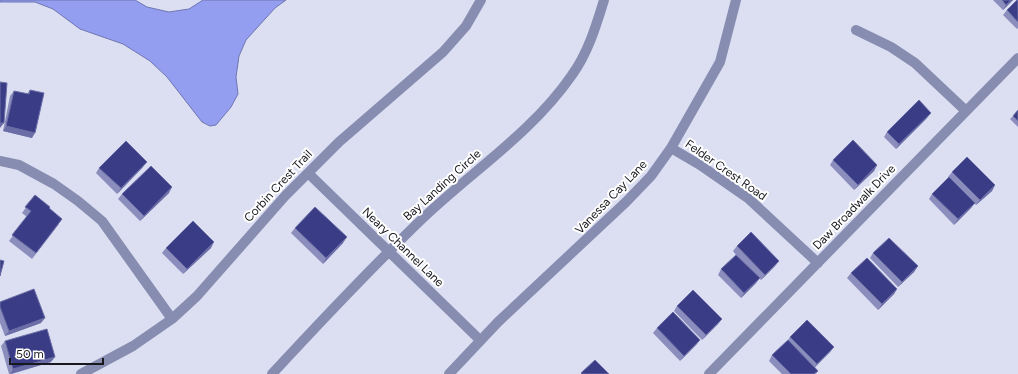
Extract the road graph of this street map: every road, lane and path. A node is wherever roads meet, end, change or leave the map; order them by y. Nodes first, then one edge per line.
1 (481, 0) edge
2 (604, 0) edge
3 (736, 0) edge
4 (856, 30) dead end
5 (1018, 58) edge
6 (966, 111) junction
7 (671, 148) junction
8 (0, 161) edge
9 (308, 173) junction
10 (389, 252) junction
11 (818, 263) junction
12 (172, 319) junction
13 (480, 340) junction
14 (81, 374) edge
15 (272, 374) edge
16 (449, 374) edge
17 (709, 374) edge

1 - 9 street, Corbin Crest Trail
2 - 10 street, Bay Landing Circle
3 - 7 street, Vanessa Cay Lane
4 - 6 street
5 - 6 street, Daw Broadwalk Drive
6 - 11 street, Daw Broadwalk Drive
7 - 11 street, Felder Crest Road
7 - 13 street, Vanessa Cay Lane
8 - 12 street
9 - 10 street, Neary Channel Lane
9 - 12 street, Corbin Crest Trail
10 - 13 street, Neary Channel Lane
10 - 15 street, Bay Landing Circle
11 - 17 street, Daw Broadwalk Drive
12 - 14 street, Corbin Crest Trail
13 - 16 street, Vanessa Cay Lane

